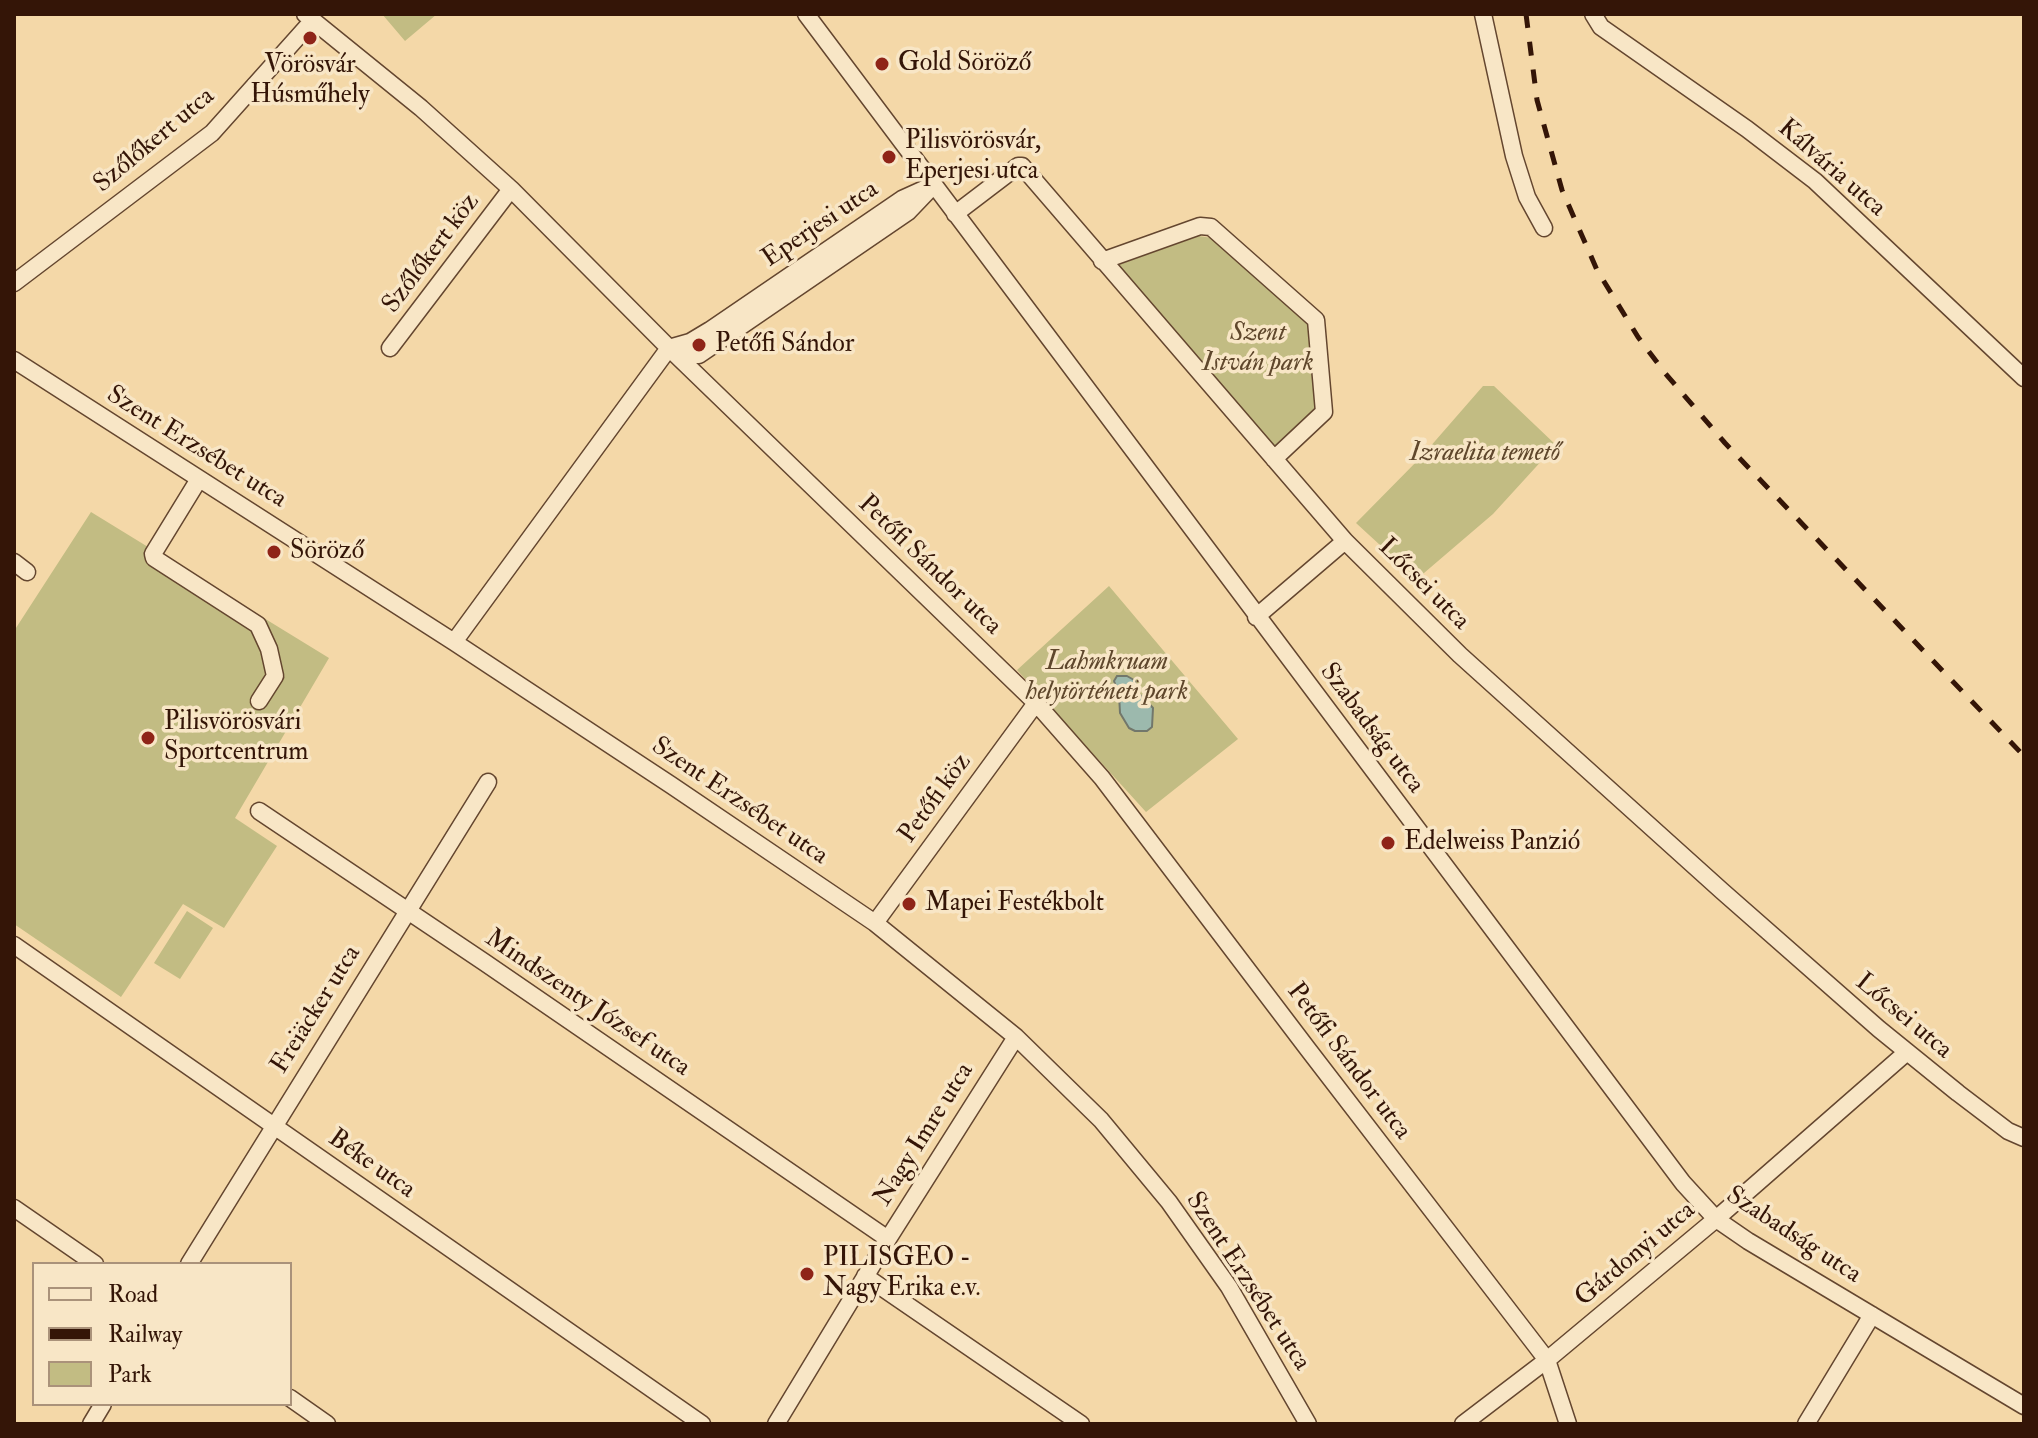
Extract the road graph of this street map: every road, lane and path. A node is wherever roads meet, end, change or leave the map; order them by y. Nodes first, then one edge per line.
1 (806, 14) edge
2 (1483, 14) edge
3 (1593, 14) edge
4 (309, 17) edge
5 (933, 185) junction
6 (511, 189) junction
7 (955, 214) junction
8 (1544, 228) dead end
9 (1102, 261) junction
10 (14, 283) edge
11 (390, 348) dead end
12 (669, 348) junction
13 (14, 360) edge
14 (2024, 378) edge
15 (1274, 459) junction
16 (199, 479) junction
17 (1345, 541) junction
18 (1256, 617) junction
19 (454, 642) junction
20 (259, 701) dead end
21 (1036, 703) junction
22 (488, 782) dead end
23 (259, 811) dead end
24 (407, 912) junction
25 (875, 923) junction
26 (14, 945) edge
27 (1016, 1037) junction
28 (1907, 1052) junction
29 (273, 1127) junction
30 (2024, 1138) edge
31 (14, 1208) edge
32 (1716, 1219) junction
33 (888, 1239) junction
34 (92, 1262) edge
35 (190, 1262) edge
36 (865, 1276) junction
37 (1872, 1315) junction
38 (1547, 1360) junction
39 (292, 1399) edge
40 (102, 1406) edge
41 (2024, 1406) edge
42 (91, 1424) edge
43 (327, 1424) edge
44 (702, 1424) edge
45 (776, 1424) edge
46 (1081, 1424) edge
47 (1308, 1424) edge
48 (1463, 1424) edge
49 (1568, 1424) edge
50 (1806, 1424) edge

1 - 5 street, Szabadság utca
2 - 8 street
3 - 14 street, Kálvária utca
4 - 6 street, Petőfi Sándor utca
4 - 10 street, Szőlőkert utca
5 - 7 street, Szabadság utca
5 - 12 street, Eperjesi utca
6 - 11 street, Szőlőkert köz
6 - 12 street, Petőfi Sándor utca
7 - 9 street
7 - 18 street, Szabadság utca
9 - 15 street
9 - 15 street
12 - 19 street
12 - 21 street, Petőfi Sándor utca
13 - 16 street, Szent Erzsébet utca
15 - 17 street, Lőcsei utca
16 - 19 street, Szent Erzsébet utca
16 - 20 street
17 - 18 street
17 - 28 street, Lőcsei utca
18 - 32 street, Szabadság utca
19 - 25 street, Szent Erzsébet utca
21 - 25 street, Petőfi köz
21 - 38 street, Petőfi Sándor utca
22 - 24 street, Freiäcker utca
23 - 24 street, Mindszenty József utca
24 - 29 street, Freiäcker utca
24 - 33 street, Mindszenty József utca
25 - 27 street, Szent Erzsébet utca
26 - 29 street, Béke utca
27 - 33 street, Nagy Imre utca
27 - 47 street, Szent Erzsébet utca
28 - 30 street, Lőcsei utca
28 - 32 street, Gárdonyi utca
29 - 35 street, Freiäcker utca
29 - 44 street, Béke utca
31 - 34 street
32 - 37 street, Szabadság utca
32 - 38 street, Gárdonyi utca
33 - 36 street, Nagy Imre utca
36 - 45 street, Nagy Imre utca
36 - 46 street
37 - 41 street, Szabadság utca
37 - 50 street
38 - 48 street, Gárdonyi utca
38 - 49 street, Petőfi Sándor utca
39 - 43 street
40 - 42 street

